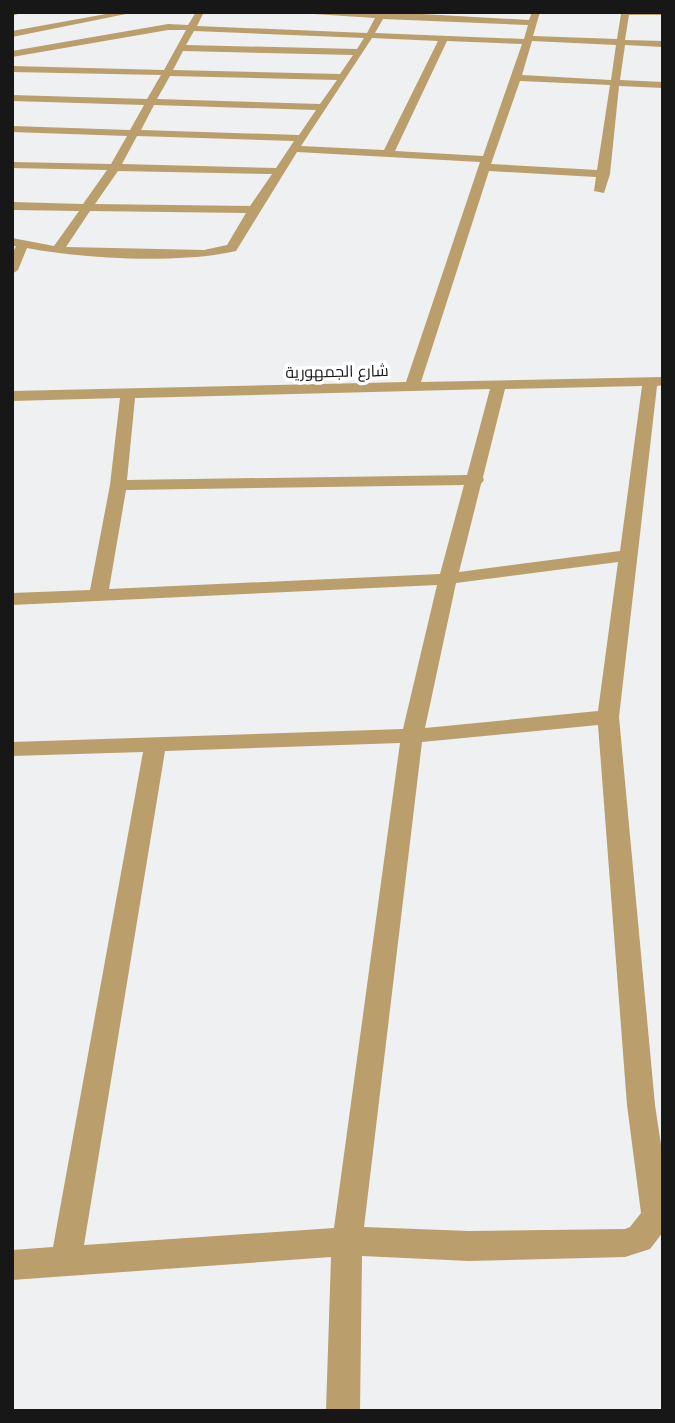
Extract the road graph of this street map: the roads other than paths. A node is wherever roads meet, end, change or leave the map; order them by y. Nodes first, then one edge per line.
1 (132, 12) edge
2 (200, 12) edge
3 (286, 12) edge
4 (619, 12) edge
5 (625, 12) edge
6 (16, 13) edge
7 (663, 13) edge
8 (382, 15) edge
9 (534, 18) edge
10 (193, 27) junction
11 (12, 31) edge
12 (371, 35) junction
13 (444, 38) junction
14 (527, 40) junction
15 (620, 43) junction
16 (663, 44) edge
17 (182, 48) junction
18 (358, 52) junction
19 (12, 54) edge
20 (12, 69) edge
21 (168, 74) junction
22 (342, 77) junction
23 (517, 78) junction
24 (616, 82) junction
25 (663, 85) edge
26 (12, 98) edge
27 (152, 101) junction
28 (324, 107) junction
29 (12, 129) edge
30 (133, 133) junction
31 (298, 144) junction
32 (388, 154) junction
33 (486, 163) junction
34 (12, 165) edge
35 (115, 167) junction
36 (280, 171) junction
37 (604, 174) junction
38 (600, 191) dead end
39 (12, 206) edge
40 (86, 206) junction
41 (252, 211) junction
42 (18, 243) edge
43 (57, 250) junction
44 (12, 270) edge
45 (656, 381) edge
46 (498, 386) junction
47 (412, 387) junction
48 (128, 394) junction
49 (12, 396) edge
50 (476, 480) junction
51 (118, 485) junction
52 (627, 555) junction
53 (448, 579) junction
54 (98, 596) junction
55 (12, 599) edge
56 (608, 717) junction
57 (412, 736) junction
58 (155, 746) junction
59 (12, 749) edge
60 (346, 1241) junction
61 (66, 1260) junction
62 (12, 1265) edge
63 (343, 1411) edge

1 - 11 street
2 - 10 street
3 - 8 street
4 - 5 street
5 - 7 street
5 - 15 street
6 - 11 street
8 - 9 street
8 - 12 street
9 - 14 street
10 - 12 street
10 - 17 street
10 - 19 street
12 - 13 street
12 - 18 street
13 - 14 street
13 - 32 street
14 - 15 street
14 - 23 street
15 - 16 street
15 - 24 street
17 - 18 street
17 - 21 street
18 - 22 street
20 - 21 street
21 - 22 street
21 - 27 street
22 - 28 street
23 - 24 street
23 - 33 street
24 - 25 street
24 - 37 street
26 - 27 street
27 - 28 street
27 - 30 street
28 - 31 street
29 - 30 street
30 - 31 street
30 - 35 street
31 - 32 street
31 - 36 street
32 - 33 street
33 - 37 street
33 - 47 street
34 - 35 street
35 - 36 street
35 - 40 street
36 - 41 street
37 - 38 street
39 - 40 street
40 - 41 street
40 - 43 street
41 - 43 street
42 - 43 street
42 - 44 street
45 - 46 street, شارع الجمهورية
45 - 52 street
46 - 47 street, شارع الجمهورية
46 - 50 street
47 - 48 street, شارع الجمهورية
48 - 49 street, شارع الجمهورية
48 - 51 street
50 - 51 street
50 - 53 street
51 - 54 street
52 - 53 street
52 - 56 street
53 - 54 street
53 - 57 street
54 - 55 street
56 - 57 street
56 - 60 street
57 - 58 street
57 - 60 street
58 - 59 street
58 - 61 street
60 - 61 street
60 - 63 street
61 - 62 street

